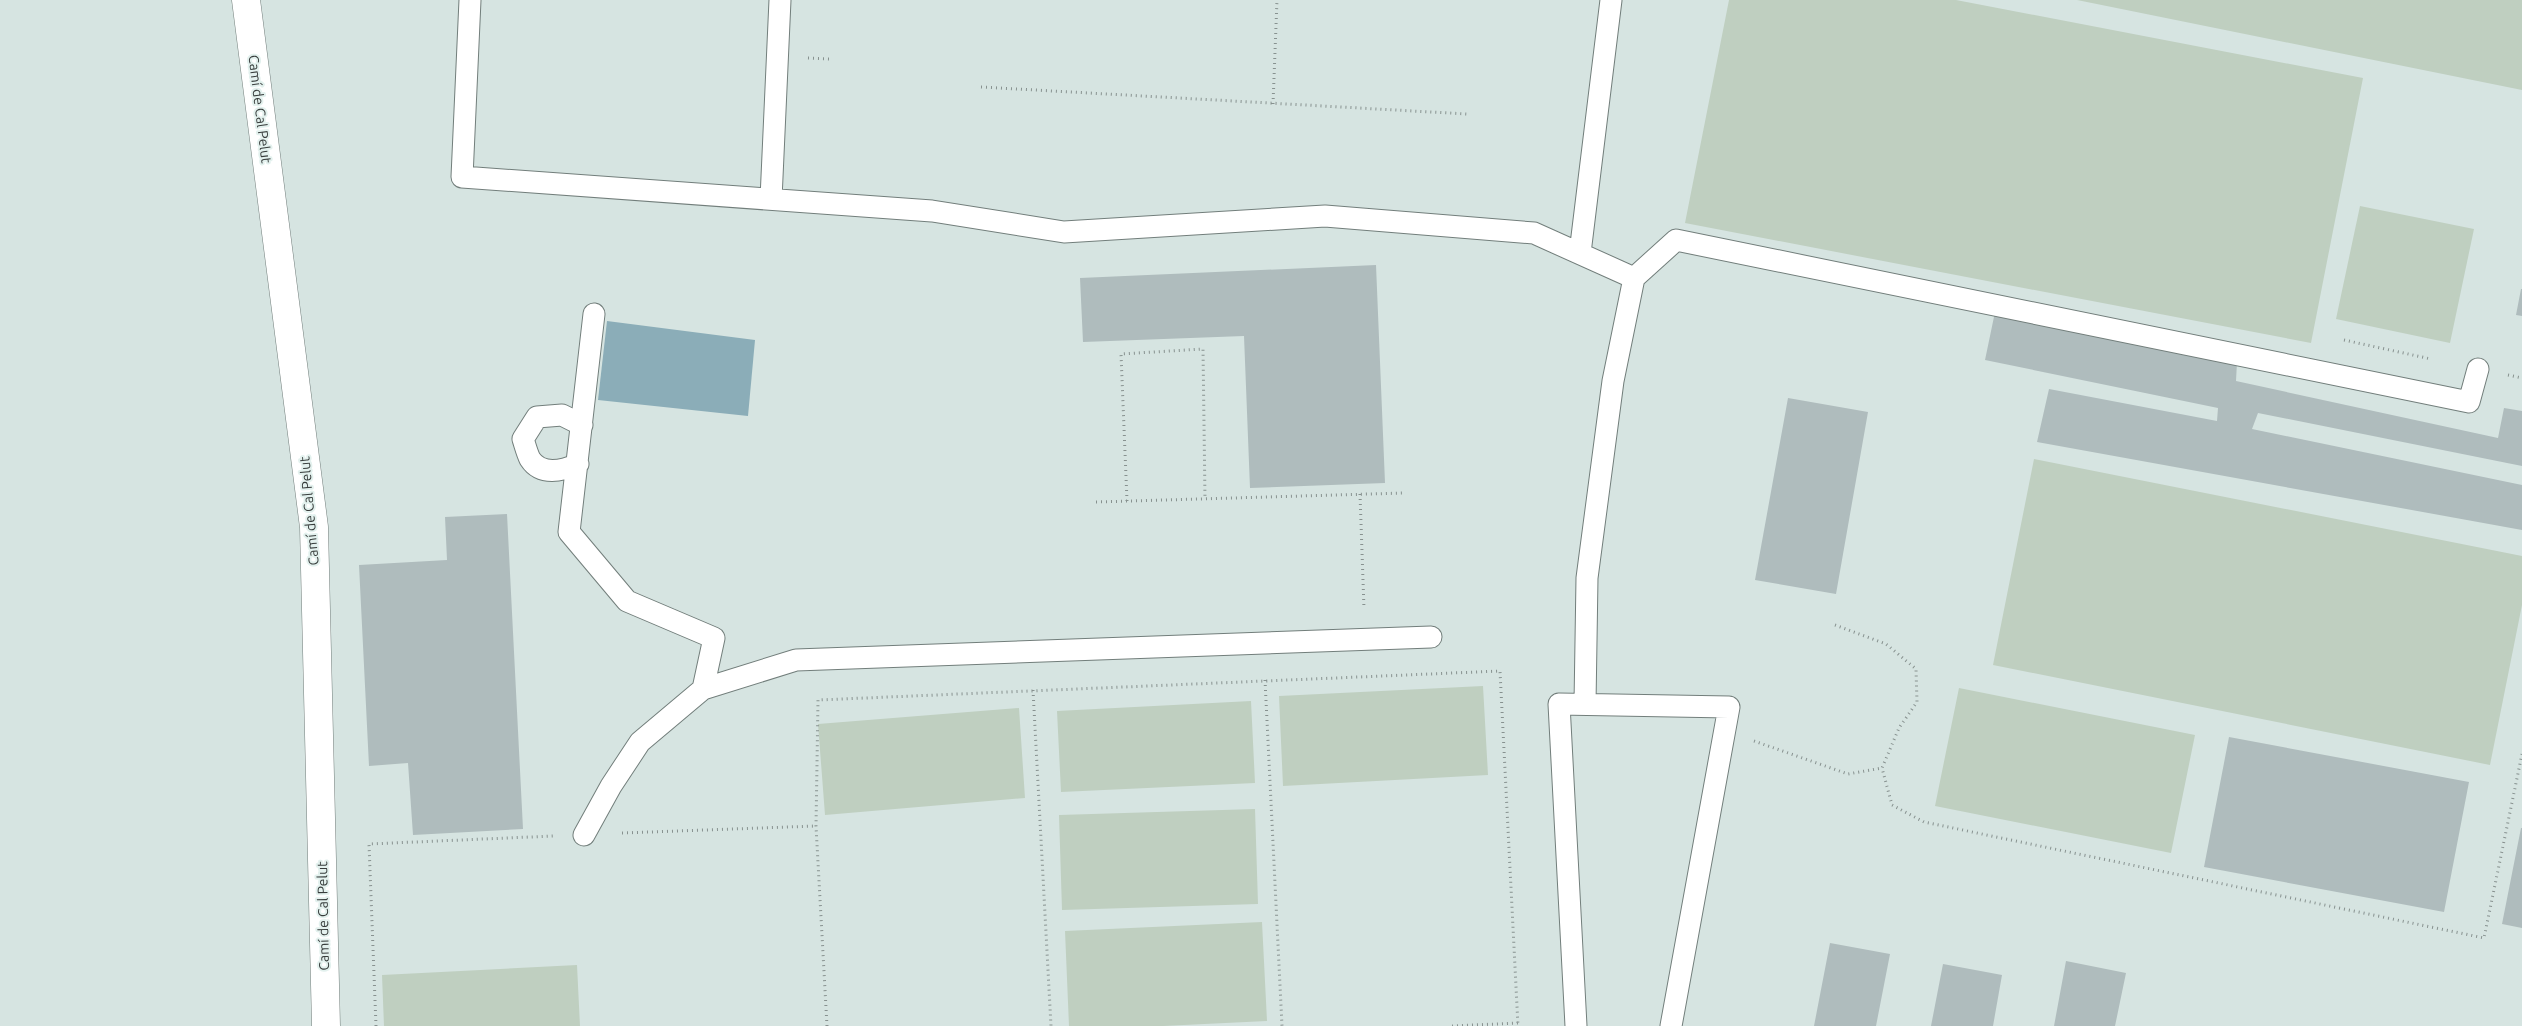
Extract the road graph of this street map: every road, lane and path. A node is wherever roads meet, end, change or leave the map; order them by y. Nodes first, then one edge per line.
1 (246, 0) edge
2 (470, 0) edge
3 (780, 0) edge
4 (1277, 0) edge
5 (1611, 0) edge
6 (980, 87) dead end
7 (1273, 104) junction
8 (1468, 114) dead end
9 (771, 199) junction
10 (1580, 253) junction
11 (1634, 278) junction
12 (594, 314) dead end
13 (2478, 369) dead end
14 (582, 426) junction
15 (578, 464) junction
16 (1404, 493) dead end
17 (1360, 494) junction
18 (1205, 499) junction
19 (1127, 501) junction
20 (1096, 502) dead end
21 (1835, 625) dead end
22 (1431, 637) dead end
23 (1365, 639) junction
24 (1265, 680) junction
25 (703, 690) junction
26 (1033, 690) junction
27 (1585, 704) junction
28 (1724, 739) junction
29 (2522, 754) edge
30 (1882, 768) junction
31 (816, 826) junction
32 (584, 835) junction
33 (1518, 1024) edge
34 (326, 1026) edge
35 (376, 1026) edge
36 (827, 1026) edge
37 (1051, 1026) edge
38 (1282, 1026) edge
39 (1452, 1026) edge
40 (1576, 1026) edge
41 (1671, 1026) edge

1 - 34 street, Camí de Cal Pelut
2 - 9 lane
3 - 9 lane
4 - 7 path
5 - 10 lane
6 - 7 path
7 - 8 path
9 - 10 lane
10 - 11 lane
11 - 13 lane
11 - 27 lane
12 - 14 lane
14 - 15 lane
14 - 15 lane
15 - 25 lane
16 - 17 path
17 - 18 path
17 - 23 path
18 - 19 path
18 - 19 path
19 - 20 path
21 - 30 path
22 - 23 lane
23 - 25 lane
24 - 26 path
24 - 33 path
24 - 38 path
25 - 32 lane
26 - 31 path
26 - 37 path
27 - 28 lane
27 - 40 lane
28 - 30 path
28 - 41 lane
29 - 30 path
31 - 32 path
31 - 36 path
32 - 35 path
33 - 39 path

